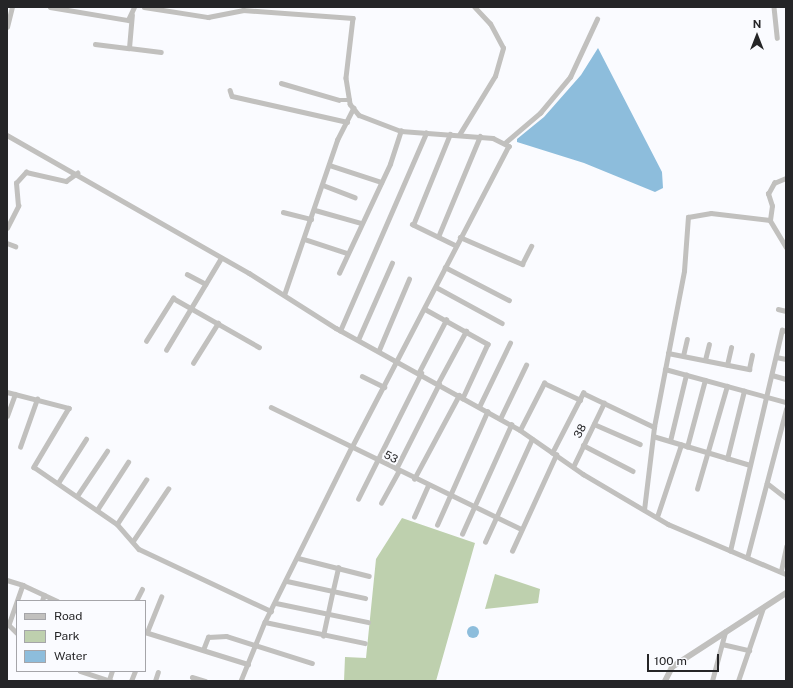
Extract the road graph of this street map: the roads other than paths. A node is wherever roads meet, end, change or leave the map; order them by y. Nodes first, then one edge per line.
1 (12, 7) edge
2 (50, 7) edge
3 (134, 7) edge
4 (144, 7) edge
5 (474, 7) edge
6 (774, 7) edge
7 (163, 8) edge
8 (132, 15) junction
9 (597, 18) dead end
10 (7, 27) edge
11 (777, 38) dead end
12 (95, 44) dead end
13 (129, 48) junction
14 (161, 52) dead end
15 (281, 83) dead end
16 (230, 90) dead end
17 (350, 100) junction
18 (353, 108) junction
19 (346, 122) junction
20 (401, 131) junction
21 (426, 133) junction
22 (450, 134) junction
23 (7, 135) edge
24 (459, 135) junction
25 (480, 136) junction
26 (507, 144) junction
27 (329, 165) junction
28 (77, 173) junction
29 (786, 178) edge
30 (381, 182) junction
31 (323, 185) junction
32 (355, 197) dead end
33 (315, 210) junction
34 (283, 212) dead end
35 (311, 219) junction
36 (770, 220) junction
37 (361, 223) junction
38 (7, 228) edge
39 (438, 237) junction
40 (460, 237) junction
41 (304, 239) junction
42 (7, 244) edge
43 (456, 245) junction
44 (15, 246) dead end
45 (531, 246) dead end
46 (786, 247) edge
47 (347, 253) junction
48 (221, 258) junction
49 (392, 263) dead end
50 (445, 268) junction
51 (339, 273) dead end
52 (187, 274) dead end
53 (409, 278) dead end
54 (206, 284) junction
55 (436, 286) junction
56 (284, 295) junction
57 (510, 300) dead end
58 (192, 308) junction
59 (425, 309) junction
60 (778, 309) dead end
61 (786, 311) edge
62 (446, 320) junction
63 (218, 323) junction
64 (502, 323) dead end
65 (340, 331) junction
66 (466, 331) junction
67 (786, 331) edge
68 (687, 339) dead end
69 (358, 340) junction
70 (146, 341) dead end
71 (510, 343) dead end
72 (709, 344) dead end
73 (259, 347) dead end
74 (731, 347) dead end
75 (166, 350) dead end
76 (379, 350) junction
77 (668, 353) junction
78 (752, 355) dead end
79 (683, 356) junction
80 (776, 357) junction
81 (786, 359) edge
82 (705, 360) junction
83 (399, 361) junction
84 (193, 363) dead end
85 (526, 365) dead end
86 (727, 365) junction
87 (665, 369) junction
88 (420, 373) junction
89 (686, 375) junction
90 (772, 375) junction
91 (362, 376) dead end
92 (786, 379) edge
93 (705, 380) junction
94 (439, 383) junction
95 (727, 386) junction
96 (385, 387) junction
97 (744, 391) junction
98 (7, 392) edge
99 (15, 394) junction
100 (461, 396) junction
101 (767, 397) junction
102 (37, 400) junction
103 (580, 400) junction
104 (786, 402) edge
105 (604, 403) junction
106 (271, 407) dead end
107 (479, 407) junction
108 (786, 409) edge
109 (487, 412) junction
110 (7, 416) edge
111 (500, 419) junction
112 (594, 424) junction
113 (511, 425) junction
114 (654, 426) junction
115 (520, 430) junction
116 (653, 436) junction
117 (532, 438) junction
118 (86, 440) dead end
119 (670, 442) junction
120 (640, 444) dead end
121 (583, 445) junction
122 (681, 445) junction
123 (20, 447) dead end
124 (352, 447) junction
125 (687, 447) junction
126 (107, 451) dead end
127 (554, 454) junction
128 (708, 454) junction
129 (727, 459) junction
130 (378, 460) junction
131 (128, 462) dead end
132 (750, 465) junction
133 (573, 467) junction
134 (397, 470) junction
135 (633, 471) dead end
136 (414, 479) junction
137 (146, 480) dead end
138 (58, 483) junction
139 (767, 483) junction
140 (428, 486) junction
141 (697, 488) dead end
142 (168, 489) dead end
143 (77, 496) junction
144 (450, 496) junction
145 (786, 498) edge
146 (358, 500) dead end
147 (381, 503) dead end
148 (474, 507) junction
149 (97, 510) junction
150 (644, 510) junction
151 (414, 517) dead end
152 (657, 517) junction
153 (496, 518) junction
154 (117, 524) junction
155 (437, 525) dead end
156 (521, 529) junction
157 (462, 534) dead end
158 (134, 540) junction
159 (485, 542) dead end
160 (786, 547) edge
161 (512, 551) dead end
162 (730, 551) junction
163 (298, 558) junction
164 (747, 558) junction
165 (338, 568) junction
166 (781, 571) junction
167 (786, 574) edge
168 (369, 576) dead end
169 (7, 580) edge
170 (287, 581) junction
171 (23, 585) junction
172 (142, 589) dead end
173 (332, 592) junction
174 (786, 593) edge
175 (44, 595) junction
176 (162, 597) dead end
177 (365, 598) dead end
178 (18, 600) edge
179 (42, 600) edge
180 (56, 600) edge
181 (136, 600) edge
182 (276, 603) junction
183 (16, 605) edge
184 (763, 608) junction
185 (271, 611) junction
186 (328, 614) junction
187 (265, 622) junction
188 (368, 622) dead end
189 (16, 632) edge
190 (146, 632) edge
191 (725, 632) junction
192 (323, 636) junction
193 (365, 643) dead end
194 (722, 644) junction
195 (255, 646) junction
196 (204, 650) junction
197 (749, 650) junction
198 (312, 663) dead end
199 (248, 664) junction
200 (89, 672) edge
201 (158, 672) dead end
202 (192, 677) dead end
203 (110, 681) edge
204 (155, 681) edge
205 (205, 681) edge
206 (241, 681) edge
207 (665, 681) edge
208 (712, 681) edge
209 (738, 681) edge

1 - 10 street
2 - 8 street
3 - 8 street
4 - 7 street
5 - 24 street
6 - 11 street
7 - 17 street
8 - 13 street
9 - 26 street
12 - 13 street
13 - 14 street
15 - 17 street
16 - 19 street
17 - 18 street
18 - 19 street
18 - 20 street
19 - 27 street
20 - 21 street
20 - 30 street
21 - 22 street
21 - 65 street
22 - 24 street
22 - 39 street
23 - 28 street
24 - 25 street
25 - 26 street
25 - 39 street
26 - 40 street
27 - 30 street
27 - 31 street
28 - 38 street
28 - 48 street
29 - 36 street
30 - 37 street
31 - 32 street
31 - 33 street
33 - 35 street
33 - 37 street
34 - 35 street
35 - 41 street
36 - 46 street
36 - 77 street
37 - 47 street
39 - 43 street
40 - 43 street
40 - 45 street
41 - 47 street
41 - 56 street
42 - 44 street
43 - 50 street
47 - 51 street
48 - 54 street
48 - 56 street
49 - 69 street
50 - 55 street
50 - 57 street
52 - 54 street
53 - 76 street
54 - 58 street
55 - 59 street
55 - 64 street
56 - 65 street
58 - 63 street
58 - 70 street
58 - 75 street
59 - 62 street
59 - 83 street
60 - 61 street
62 - 66 street
62 - 88 street
63 - 73 street
63 - 84 street
65 - 69 street
66 - 94 street
66 - 100 street
67 - 80 street
68 - 79 street
69 - 76 street
71 - 107 street
72 - 82 street
74 - 86 street
76 - 83 street
77 - 79 street
77 - 87 street
78 - 86 street
79 - 82 street
80 - 81 street
80 - 90 street
82 - 86 street
83 - 88 street
83 - 96 street
85 - 111 street
87 - 89 street
87 - 114 street
88 - 94 street
88 - 130 street
89 - 93 street
89 - 119 street
90 - 92 street
90 - 101 street
91 - 96 street
93 - 95 street
93 - 125 street
94 - 100 street
94 - 134 street
95 - 97 street
95 - 128 street
96 - 124 street
97 - 101 street
97 - 129 street
98 - 99 street
99 - 102 street
99 - 110 street
100 - 107 street
100 - 136 street
101 - 104 street
101 - 132 street
102 - 123 street
102 - 138 street
103 - 105 street
103 - 115 street
103 - 127 street
105 - 112 street, 38
105 - 114 street
106 - 124 street, 53
107 - 109 street
108 - 139 street
109 - 111 street
109 - 144 street
111 - 113 street
112 - 120 street
112 - 121 street, 38
113 - 115 street
113 - 148 street
114 - 116 street
115 - 117 street
116 - 119 street
116 - 150 street
117 - 127 street
117 - 153 street
118 - 138 street
119 - 122 street
121 - 133 street, 38
121 - 135 street
122 - 125 street
122 - 152 street
124 - 130 street, 53
124 - 163 street
125 - 128 street
126 - 143 street
127 - 133 street
127 - 156 street
128 - 129 street
128 - 141 street
129 - 132 street
130 - 134 street, 53
130 - 146 street
131 - 149 street
132 - 162 street
133 - 150 street
134 - 136 street, 53
134 - 147 street
136 - 140 street, 53
137 - 154 street
138 - 143 street
139 - 145 street
139 - 164 street
140 - 144 street, 53
140 - 151 street
142 - 158 street
143 - 149 street
144 - 148 street, 53
144 - 155 street
148 - 153 street, 53
148 - 157 street
149 - 154 street
150 - 152 street
152 - 162 street
153 - 156 street, 53
153 - 159 street
154 - 158 street
156 - 161 street
158 - 185 street
160 - 166 street
162 - 164 street
163 - 165 street
163 - 170 street
164 - 166 street
165 - 168 street
165 - 173 street
166 - 167 street
169 - 171 street
170 - 173 street
170 - 182 street
171 - 175 street
171 - 178 street
172 - 181 street
173 - 177 street
173 - 186 street
174 - 184 street
175 - 179 street
175 - 180 street
176 - 190 street
182 - 185 street
182 - 186 street
183 - 189 street
184 - 191 street
184 - 197 street
185 - 187 street
186 - 188 street
186 - 192 street
187 - 192 street
187 - 195 street
190 - 196 street
191 - 194 street
191 - 207 street
192 - 193 street
194 - 197 street
194 - 208 street
195 - 196 street
195 - 198 street
195 - 199 street
196 - 199 street
197 - 209 street
199 - 206 street
200 - 203 street
201 - 204 street
202 - 205 street

